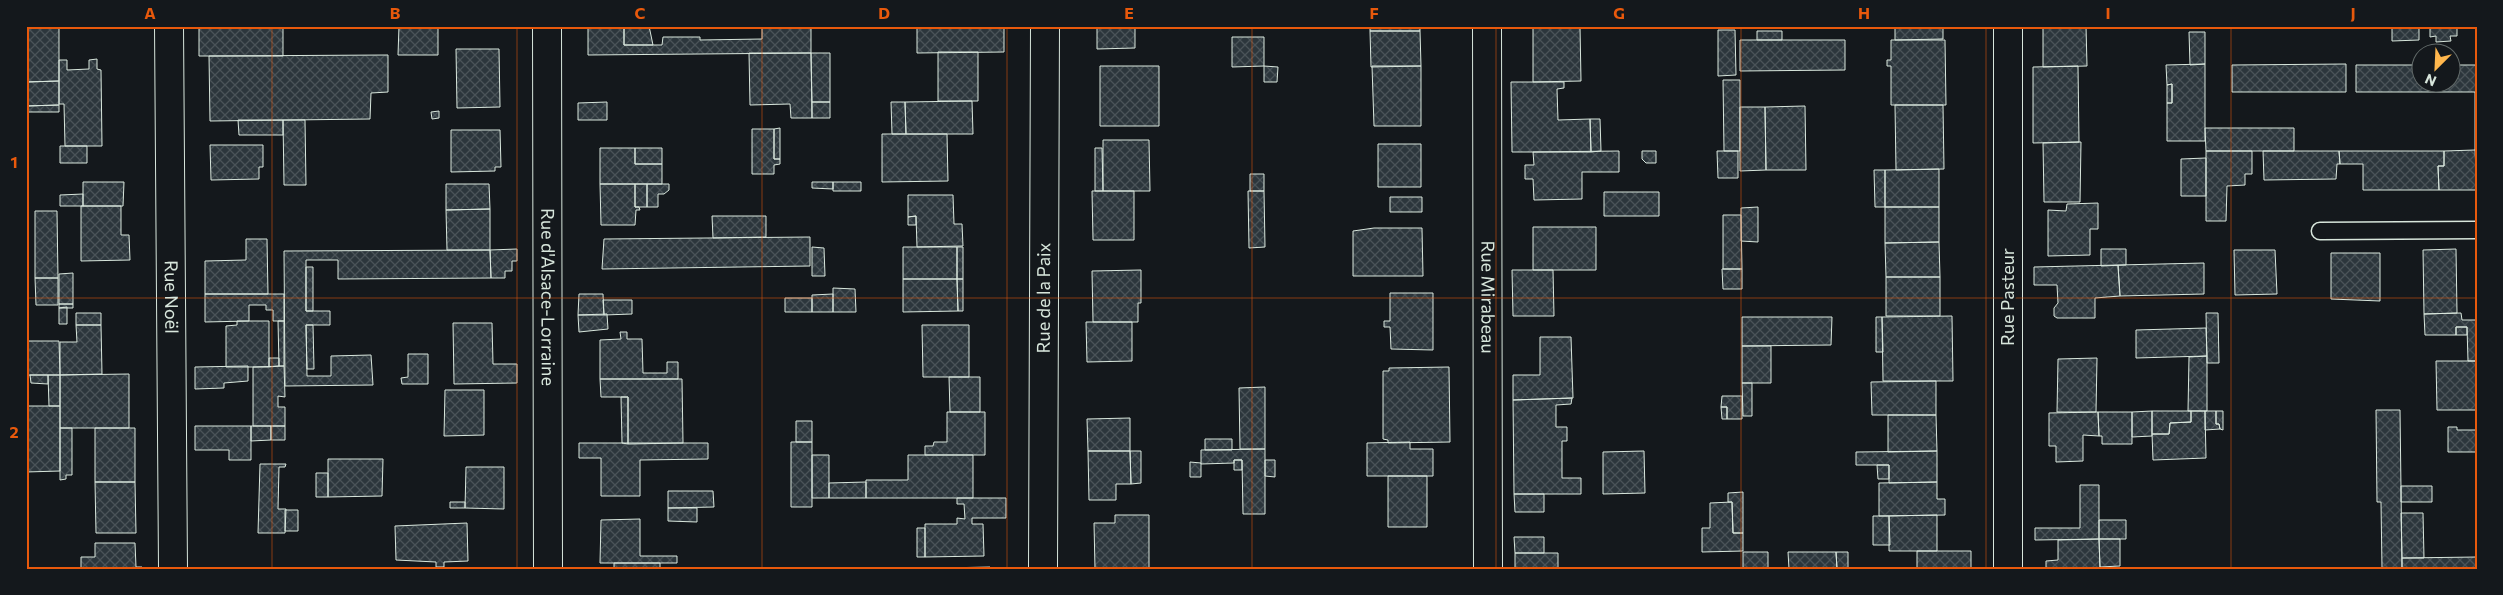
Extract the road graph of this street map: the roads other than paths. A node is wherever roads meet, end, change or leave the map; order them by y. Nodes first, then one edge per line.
1 (169, 26) edge
2 (547, 26) edge
3 (1045, 26) edge
4 (1487, 26) edge
5 (2008, 26) edge
6 (2477, 230) edge
7 (2320, 231) dead end
8 (172, 569) edge
9 (548, 569) edge
10 (1043, 569) edge
11 (1488, 569) edge
12 (2008, 569) edge

1 - 8 street, Rue Noël
2 - 9 street, Rue d'Alsace-Lorraine
3 - 10 street, Rue de la Paix
4 - 11 street, Rue Mirabeau
5 - 12 street, Rue Pasteur
6 - 7 lane

